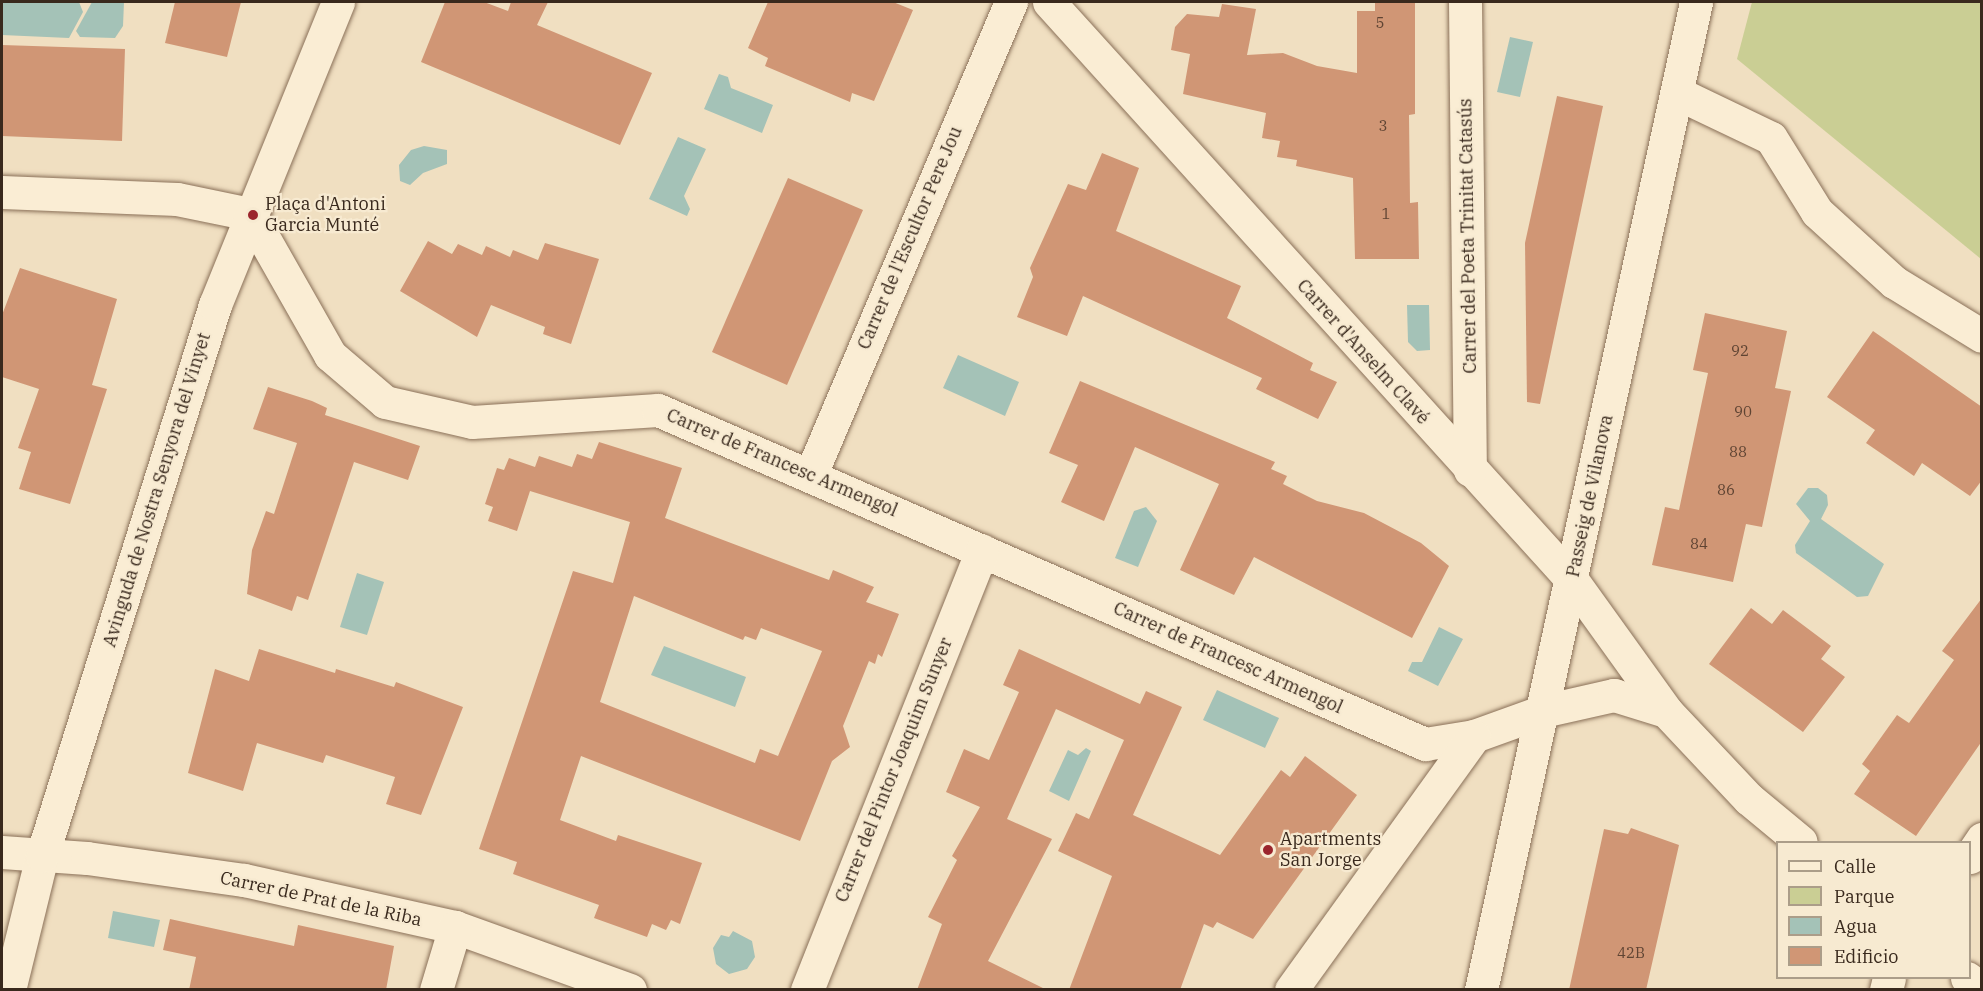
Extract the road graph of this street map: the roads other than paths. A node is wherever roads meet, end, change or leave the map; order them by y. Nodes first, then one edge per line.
1 (338, 2) edge
2 (1011, 2) edge
3 (1049, 2) edge
4 (1465, 2) edge
5 (1696, 2) edge
6 (1677, 93) junction
7 (2, 192) edge
8 (250, 214) junction
9 (1982, 336) edge
10 (1470, 470) junction
11 (811, 474) junction
12 (982, 551) junction
13 (1572, 580) junction
14 (1543, 711) junction
15 (1666, 711) junction
16 (1474, 736) junction
17 (1982, 839) edge
18 (1799, 841) edge
19 (2, 852) edge
20 (42, 856) junction
21 (1971, 856) edge
22 (455, 927) junction
23 (1968, 979) edge
24 (1982, 989) edge
25 (9, 990) edge
26 (436, 990) edge
27 (630, 990) edge
28 (807, 990) edge
29 (1292, 990) edge
30 (1481, 990) edge

1 - 8 street, Avinguda de Nostra Senyora del Vinyet
2 - 11 street, Carrer de l'Escultor Pere Jou
3 - 10 street, Carrer d'Anselm Clavé
4 - 10 street, Carrer del Poeta Trinitat Catasús
5 - 6 street, Passeig de Vilanova
6 - 9 street
6 - 13 street, Passeig de Vilanova
7 - 8 street
8 - 11 street, Carrer de Francesc Armengol
8 - 20 street, Avinguda de Nostra Senyora del Vinyet
10 - 13 street, Carrer d'Anselm Clavé
11 - 12 street, Carrer de Francesc Armengol
12 - 16 street, Carrer de Francesc Armengol
12 - 28 street, Carrer del Pintor Joaquim Sunyer
13 - 14 street, Passeig de Vilanova
13 - 15 street, Carrer d'Anselm Clavé
14 - 15 street, Carrer d'Anselm Clavé
14 - 16 street, Carrer de Francesc Armengol
14 - 30 street, Passeig de Vilanova
15 - 18 street, Carrer d'Anselm Clavé
16 - 29 street
17 - 21 street
19 - 20 street, Carrer de Prat de la Riba
20 - 22 street, Carrer de Prat de la Riba
20 - 25 street, Avinguda de Nostra Senyora del Vinyet
22 - 26 street
22 - 27 street, Carrer de Prat de la Riba
23 - 24 street

